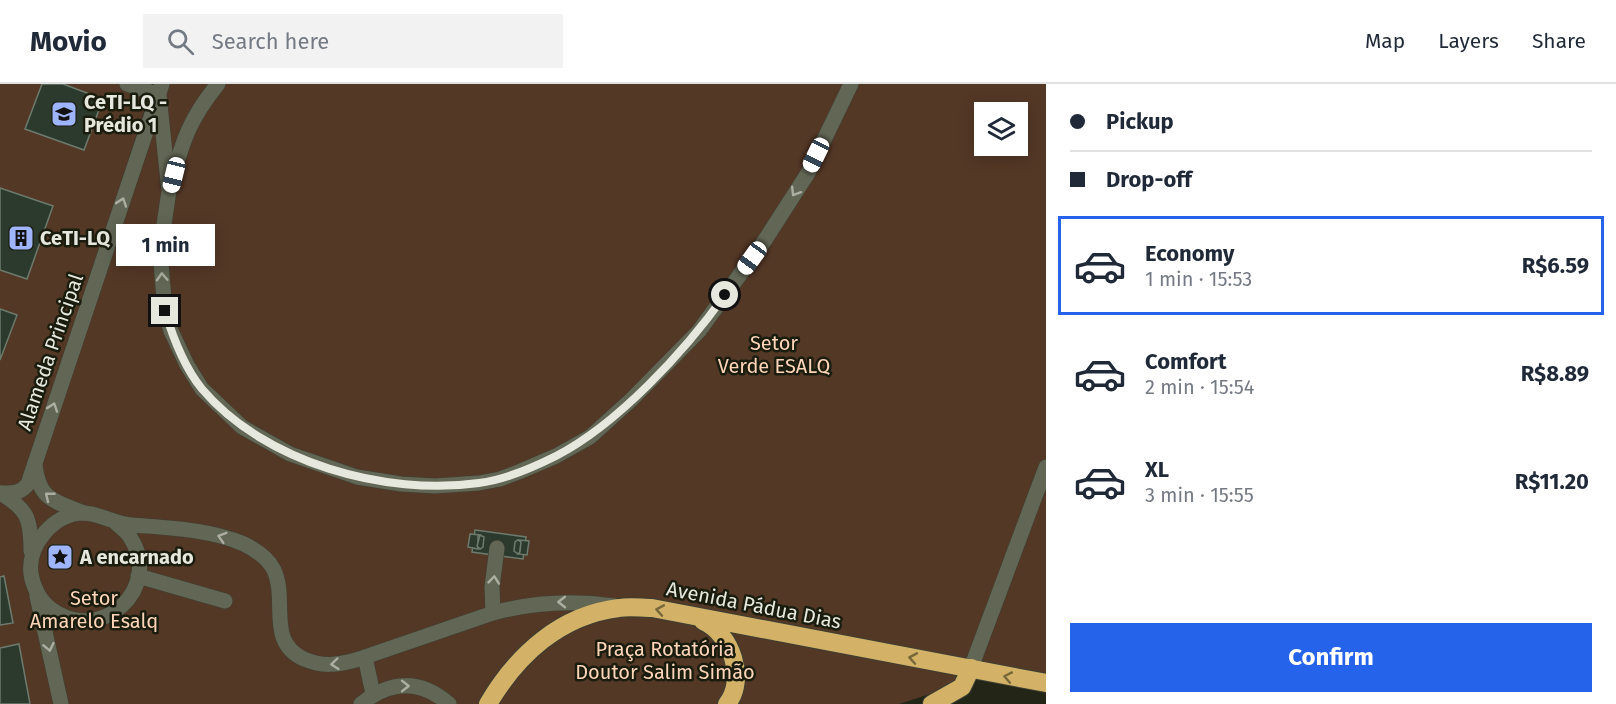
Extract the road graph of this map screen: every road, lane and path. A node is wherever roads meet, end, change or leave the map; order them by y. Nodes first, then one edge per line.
1 (127, 84) edge
2 (218, 84) edge
3 (851, 84) edge
4 (160, 89) edge
5 (170, 191) junction
6 (34, 462) junction
7 (1046, 467) edge
8 (0, 493) edge
9 (84, 513) junction
10 (117, 524) junction
11 (497, 548) dead end
12 (31, 573) junction
13 (138, 576) junction
14 (36, 591) junction
15 (225, 602) dead end
16 (620, 607) junction
17 (494, 613) junction
18 (689, 615) junction
19 (365, 657) junction
20 (971, 668) junction
21 (1046, 683) edge
22 (367, 699) edge
23 (61, 704) edge
24 (449, 704) edge
25 (488, 704) edge
26 (728, 704) edge
27 (932, 704) edge

1 - 4 street
2 - 5 street
3 -> 5 street
4 - 5 street
6 -> 4 street, Alameda Principal
6 - 8 street, Alameda Principal
9 -> 6 street
7 - 20 street
8 - 12 street
9 - 10 street
9 - 12 street
10 - 13 street
19 -> 10 street
17 -> 11 street
12 - 14 street
13 - 14 street
13 - 15 street
14 -> 23 street
16 -> 17 street
18 -> 16 highway, Avenida Pádua Dias
16 - 25 highway, Avenida Pádua Dias
17 - 19 street
20 -> 18 highway, Avenida Pádua Dias
18 - 26 highway
19 - 22 street
21 -> 20 highway, Avenida Pádua Dias
20 - 27 highway
22 -> 24 street

